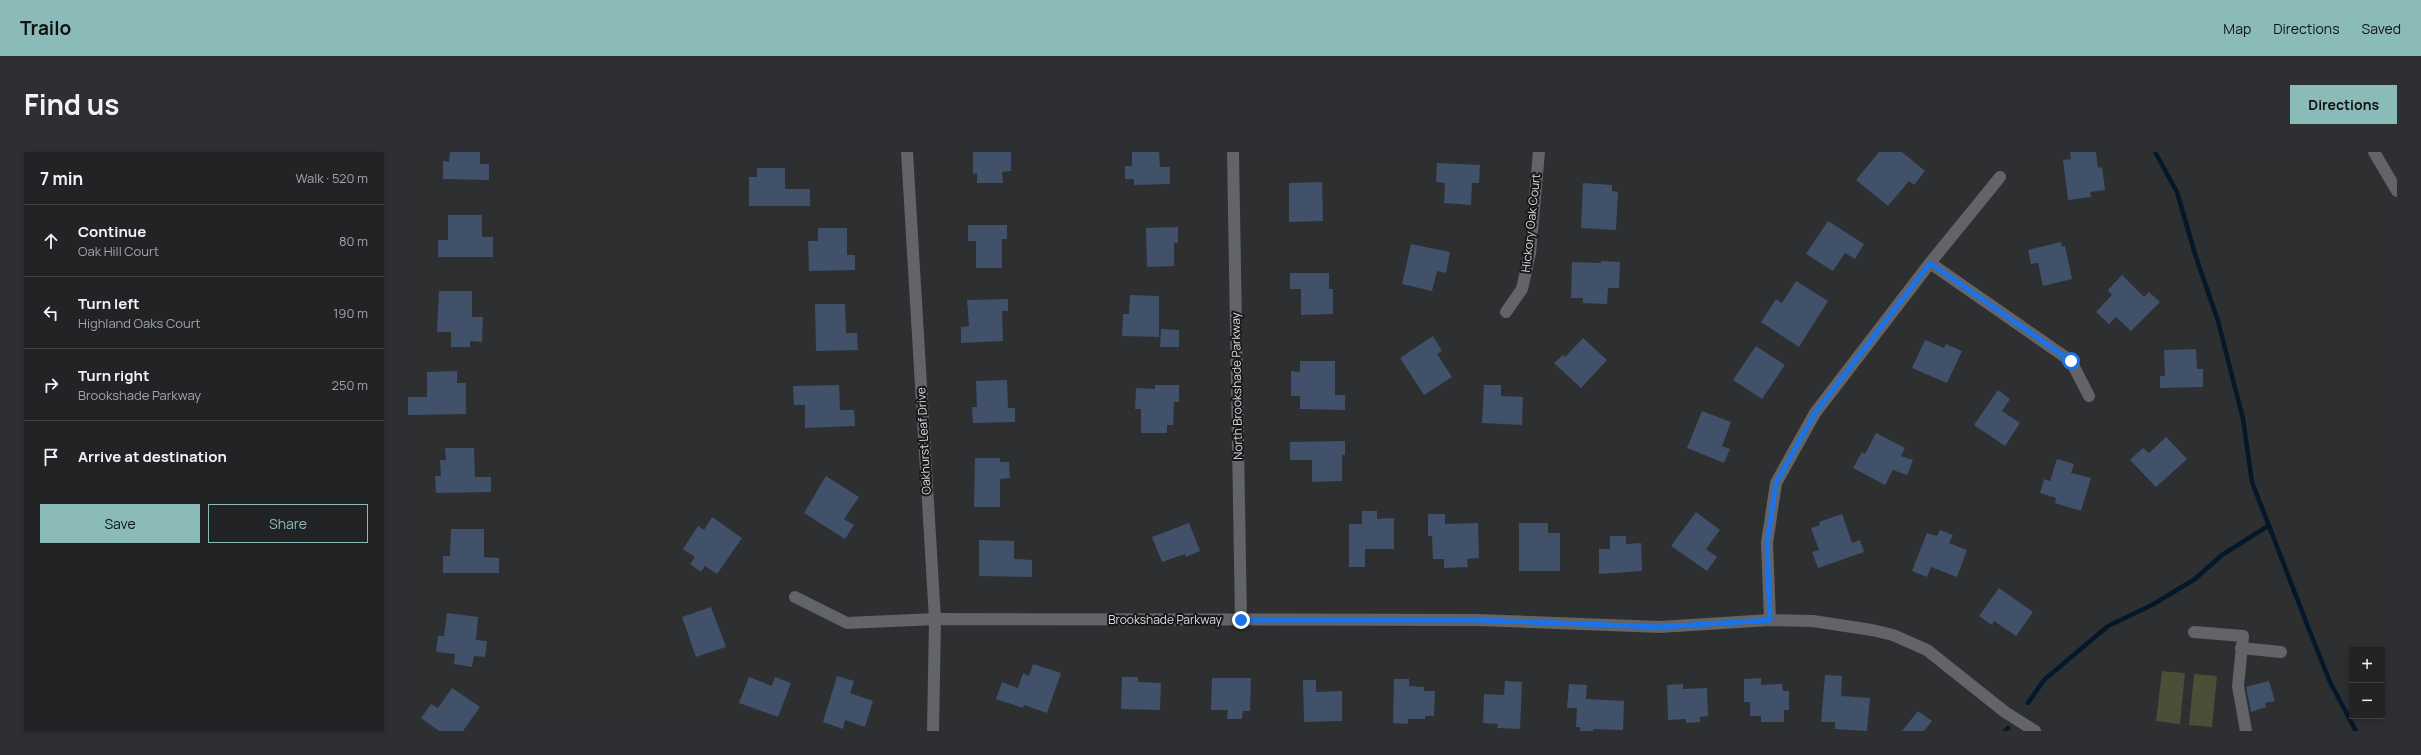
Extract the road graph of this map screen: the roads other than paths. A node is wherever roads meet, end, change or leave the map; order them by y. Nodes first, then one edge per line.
1 (907, 152) edge
2 (1233, 152) edge
3 (1539, 152) edge
4 (2374, 152) edge
5 (2000, 177) dead end
6 (2397, 191) edge
7 (1930, 263) junction
8 (1506, 312) dead end
9 (2089, 396) dead end
10 (795, 597) dead end
11 (934, 619) junction
12 (1241, 620) junction
13 (1770, 620) junction
14 (2194, 632) dead end
15 (2241, 648) junction
16 (2281, 652) dead end
17 (933, 731) edge
18 (2035, 731) edge
19 (2246, 731) edge

1 - 11 street, Oakhurst Leaf Drive
2 - 12 street, North Brookshade Parkway
3 - 8 street, Hickory Oak Court
4 - 6 street
5 - 7 street
7 - 9 street
7 - 13 street
10 - 11 street, Brookshade Parkway
11 - 12 street, Brookshade Parkway
11 - 17 street, Oakhurst Leaf Drive
12 - 13 street, Brookshade Parkway
13 - 18 street, Brookshade Parkway
14 - 15 street
15 - 16 street
15 - 19 street

